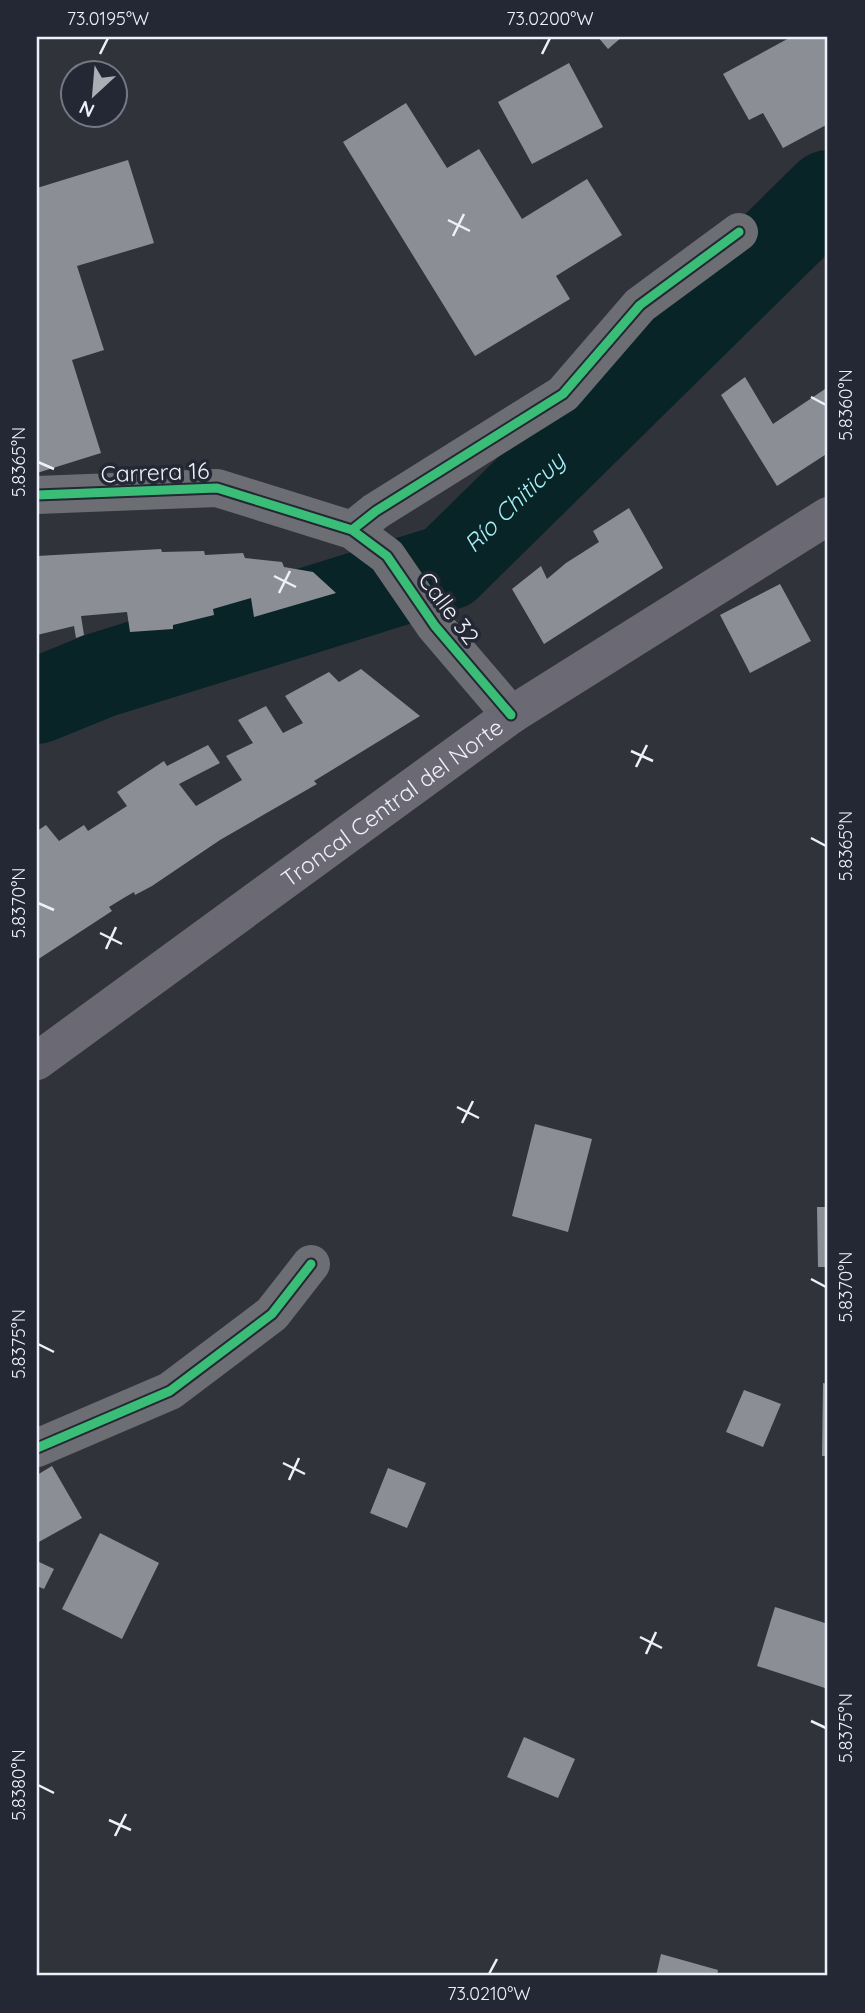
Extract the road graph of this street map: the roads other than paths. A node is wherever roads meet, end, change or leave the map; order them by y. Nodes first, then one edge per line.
1 (739, 232) dead end
2 (37, 495) edge
3 (828, 516) edge
4 (352, 530) junction
5 (510, 715) junction
6 (37, 1061) edge
7 (311, 1264) dead end
8 (37, 1448) edge

1 - 4 street
2 - 4 street, Carrera 16
3 - 5 highway, Troncal Central del Norte
4 - 5 street, Calle 32
5 - 6 highway, Troncal Central del Norte
7 - 8 street

